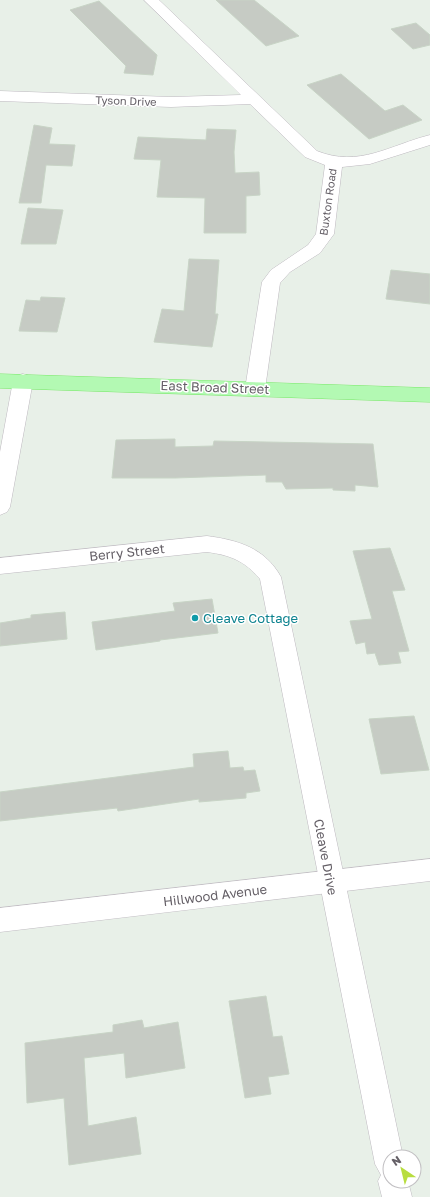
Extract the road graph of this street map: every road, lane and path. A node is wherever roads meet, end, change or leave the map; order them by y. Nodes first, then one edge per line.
1 (151, 0) edge
2 (0, 96) edge
3 (253, 99) junction
4 (430, 140) edge
5 (334, 162) junction
6 (0, 381) edge
7 (23, 382) junction
8 (255, 389) junction
9 (430, 395) edge
10 (0, 507) edge
11 (252, 557) joint
12 (0, 566) edge
13 (430, 870) edge
14 (331, 881) junction
15 (0, 920) edge
16 (387, 1149) edge

1 - 3 street, Buxton Road
2 - 3 street, Tyson Drive
3 - 5 street, Buxton Road
4 - 5 street
5 - 8 street, Buxton Road
6 - 7 main road, East Broad Street
7 - 8 main road, East Broad Street
7 - 10 street
8 - 9 main road, East Broad Street
11 - 12 street, Berry Street
11 - 14 street, Cleave Drive
13 - 14 street, Hillwood Avenue
14 - 15 street, Hillwood Avenue
14 - 16 street, Cleave Drive

